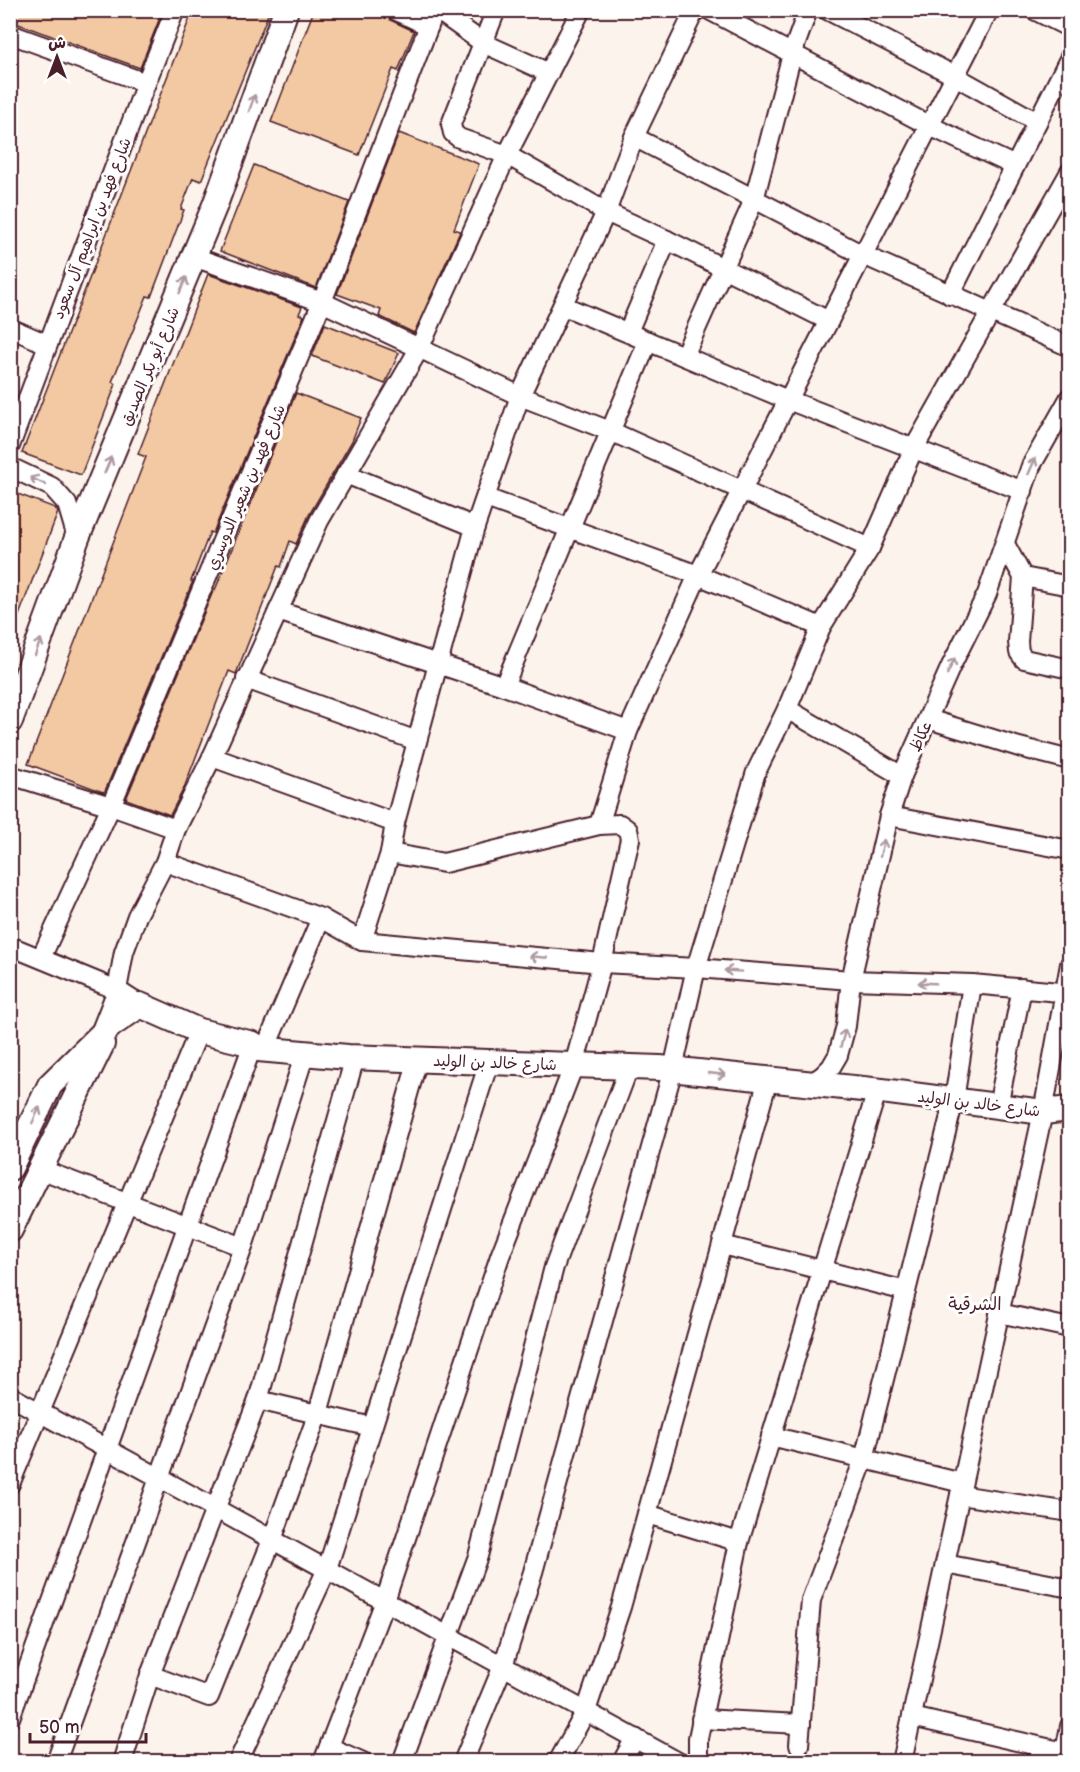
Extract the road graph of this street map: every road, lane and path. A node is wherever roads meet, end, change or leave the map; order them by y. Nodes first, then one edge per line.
1 (175, 10) edge
2 (286, 10) edge
3 (395, 10) edge
4 (496, 10) edge
5 (581, 10) edge
6 (695, 10) edge
7 (709, 10) edge
8 (808, 10) edge
9 (827, 10) edge
10 (989, 10) edge
11 (1034, 10) edge
12 (433, 16) edge
13 (1070, 28) edge
14 (10, 34) edge
15 (483, 43) junction
16 (792, 54) junction
17 (1070, 57) edge
18 (549, 73) junction
19 (955, 76) junction
20 (146, 84) junction
21 (1037, 122) junction
22 (930, 126) junction
23 (634, 137) junction
24 (507, 155) junction
25 (1015, 166) junction
26 (1070, 172) edge
27 (754, 200) junction
28 (606, 212) junction
29 (667, 240) junction
30 (863, 255) junction
31 (194, 257) junction
32 (724, 268) junction
33 (950, 295) junction
34 (322, 302) junction
35 (564, 306) junction
36 (991, 313) junction
37 (829, 321) junction
38 (10, 328) edge
39 (628, 332) junction
40 (648, 341) junction
41 (47, 344) junction
42 (1070, 347) edge
43 (419, 349) junction
44 (684, 356) junction
45 (520, 396) junction
46 (1070, 397) edge
47 (788, 400) junction
48 (610, 430) junction
49 (10, 446) edge
50 (913, 450) junction
51 (10, 467) edge
52 (346, 474) junction
53 (742, 490) junction
54 (1023, 491) junction
55 (486, 498) junction
56 (476, 527) junction
57 (569, 527) junction
58 (77, 538) junction
59 (1005, 544) junction
60 (870, 548) junction
61 (698, 575) junction
62 (1023, 577) junction
63 (1070, 586) edge
64 (278, 611) junction
65 (821, 627) junction
66 (438, 664) junction
67 (1070, 669) edge
68 (246, 679) junction
69 (504, 686) junction
70 (787, 709) junction
71 (928, 719) junction
72 (10, 721) edge
73 (628, 731) junction
74 (417, 741) junction
75 (213, 757) junction
76 (1070, 760) edge
77 (10, 775) edge
78 (902, 776) junction
79 (111, 806) junction
80 (889, 816) junction
81 (395, 822) junction
82 (599, 825) junction
83 (176, 829) junction
84 (1070, 850) edge
85 (390, 853) junction
86 (165, 862) junction
87 (321, 918) junction
88 (362, 941) junction
89 (10, 946) edge
90 (41, 958) junction
91 (602, 963) junction
92 (1070, 964) edge
93 (696, 968) junction
94 (851, 980) junction
95 (972, 984) junction
96 (1022, 988) junction
97 (117, 990) junction
98 (1066, 992) edge
99 (140, 1005) junction
100 (104, 1031) junction
101 (199, 1031) junction
102 (259, 1047) junction
103 (305, 1053) junction
104 (355, 1057) junction
105 (418, 1059) junction
106 (489, 1062) junction
107 (574, 1065) junction
108 (629, 1067) junction
109 (674, 1070) junction
110 (768, 1079) junction
111 (810, 1084) junction
112 (877, 1091) junction
113 (954, 1100) junction
114 (998, 1106) junction
115 (1070, 1109) edge
116 (1043, 1112) junction
117 (10, 1168) edge
118 (40, 1169) junction
119 (126, 1202) junction
120 (188, 1226) junction
121 (10, 1230) edge
122 (722, 1245) junction
123 (243, 1247) junction
124 (822, 1270) junction
125 (906, 1291) junction
126 (999, 1313) junction
127 (1070, 1328) edge
128 (10, 1396) edge
129 (258, 1400) junction
130 (41, 1413) junction
131 (318, 1413) junction
132 (372, 1426) junction
133 (771, 1436) junction
134 (107, 1449) junction
135 (864, 1459) junction
136 (159, 1478) junction
137 (10, 1484) edge
138 (961, 1489) junction
139 (215, 1508) junction
140 (1070, 1512) edge
141 (646, 1514) junction
142 (272, 1540) junction
143 (739, 1542) junction
144 (945, 1564) junction
145 (327, 1569) junction
146 (1070, 1588) edge
147 (385, 1601) junction
148 (450, 1637) junction
149 (503, 1666) junction
150 (150, 1675) junction
151 (586, 1712) junction
152 (912, 1717) junction
153 (10, 1718) edge
154 (701, 1719) junction
155 (801, 1724) junction
156 (1070, 1726) edge
157 (634, 1738) junction
158 (799, 1745) dead end
159 (326, 1754) edge
160 (1064, 1757) edge
161 (56, 1761) edge
162 (122, 1761) edge
163 (237, 1761) edge
164 (363, 1761) edge
165 (402, 1761) edge
166 (463, 1761) edge
167 (558, 1761) edge
168 (622, 1761) edge
169 (678, 1761) edge
170 (698, 1761) edge
171 (902, 1761) edge

1 - 20 street, شارع فهد بن ابراهيم آل سعود
31 -> 2 main road, شارع أبو بكر الصديق
3 - 12 street
4 - 15 street
5 - 18 street
6 - 23 street
7 - 16 street
8 - 16 street
9 - 19 street
10 - 19 street
11 - 13 street
12 - 15 street
12 - 34 street, شارع فهد بن شعير الدوسري
14 - 20 street
15 - 18 street
15 - 24 street
16 - 22 street
16 - 27 street
17 - 21 street
18 - 24 street
19 - 21 street
19 - 22 street
20 - 41 street, شارع فهد بن ابراهيم آل سعود
21 - 25 street
22 - 25 street
22 - 30 street
23 - 27 street
23 - 28 street
24 - 28 street
24 - 43 street
25 - 33 street
26 - 36 street
27 - 30 street
27 - 32 street
28 - 29 street
28 - 35 street
29 - 32 street
29 - 39 street
30 - 33 street
30 - 37 street
31 - 34 street
58 -> 31 main road, شارع أبو بكر الصديق
32 - 37 street
32 - 44 street
33 - 36 street
34 - 43 street
34 - 79 street, شارع فهد بن شعير الدوسري
35 - 39 street
35 - 45 street
36 - 42 street
36 - 50 street
37 - 47 street
38 - 41 street
39 - 40 street
40 - 44 street
40 - 48 street
41 - 49 street, شارع فهد بن ابراهيم آل سعود
43 - 45 street
43 - 52 street
44 - 47 street
45 - 48 street
45 - 55 street
54 -> 46 street, عكاظ
47 - 50 street
47 - 53 street
48 - 53 street
48 - 57 street
50 - 54 street
50 - 60 street
58 -> 51 street
52 - 56 street
52 - 64 street
53 - 60 street
53 - 61 street
54 - 59 street, عكاظ
55 - 56 street
55 - 57 street
56 - 66 street
57 - 61 street
57 - 69 street
72 -> 58 main road, شارع أبو بكر الصديق
59 - 62 street
71 -> 59 street, عكاظ
60 - 65 street
61 - 65 street
61 - 73 street
62 - 63 street
62 - 67 street
64 - 66 street
64 - 68 street
65 - 70 street
66 - 69 street
66 - 74 street
68 - 74 street
68 - 75 street
69 - 73 street
70 - 78 street
70 - 93 street
71 - 76 street
71 - 78 street, عكاظ
73 - 82 street
74 - 81 street
75 - 81 street
75 - 83 street
77 - 79 street
78 - 80 street, عكاظ
79 - 83 street
79 - 90 street, شارع فهد بن شعير الدوسري
80 - 84 street
94 -> 80 street, عكاظ
81 - 85 street
82 - 85 street
82 - 91 street
83 - 86 street
85 - 88 street
86 - 87 street
86 - 97 street
87 - 88 street
87 - 102 street
91 -> 88 street
89 - 90 street
90 - 97 street
91 - 93 street
91 - 107 street
92 - 98 street
94 -> 93 street
93 - 109 street
95 -> 94 street
111 -> 94 street, عكاظ
95 - 96 street
95 - 113 street
96 - 98 street
96 - 114 street
97 - 99 street
97 - 100 street
98 - 116 street
99 - 100 main road
99 - 101 main road, شارع خالد بن الوليد
117 -> 100 main road
100 - 118 main road
101 - 102 main road, شارع خالد بن الوليد
101 - 119 street
102 - 103 main road, شارع خالد بن الوليد
102 - 120 street
103 - 104 main road, شارع خالد بن الوليد
103 - 123 street
104 - 105 main road, شارع خالد بن الوليد
104 - 129 street
105 - 106 main road, شارع خالد بن الوليد
105 - 131 street
106 - 107 main road, شارع خالد بن الوليد
106 - 132 street
107 - 108 main road, شارع خالد بن الوليد
107 - 147 street
108 - 109 main road, شارع خالد بن الوليد
108 - 148 street
109 -> 110 main road, شارع خالد بن الوليد
109 - 149 street
110 - 111 main road, شارع خالد بن الوليد
110 - 122 street
111 - 112 main road, شارع خالد بن الوليد
112 - 113 main road, شارع خالد بن الوليد
112 - 124 street
113 - 114 main road, شارع خالد بن الوليد
113 - 125 street
114 - 116 main road, شارع خالد بن الوليد
115 - 116 main road, شارع خالد بن الوليد
116 - 126 street
118 - 119 street
118 - 121 main road
119 - 120 street
119 - 130 street
120 - 123 street
120 - 134 street
122 - 124 street
122 - 141 street
123 - 136 street
124 - 125 street
124 - 133 street
125 - 135 street
126 - 127 street
126 - 138 street
128 - 130 street
129 - 131 street
129 - 139 street
130 - 134 street
130 - 137 street
131 - 132 street
131 - 142 street
132 - 145 street
133 - 135 street
133 - 143 street
134 - 136 street
134 - 153 street
135 - 138 street
135 - 155 street
136 - 139 street
136 - 161 street
138 - 140 street
138 - 144 street
139 - 142 street
139 - 150 street
141 - 143 street
141 - 151 street
142 - 145 street
142 - 150 street
143 - 154 street
144 - 146 street
144 - 152 street
145 - 147 street
145 - 163 street
147 - 148 street
147 - 159 street
148 - 149 street
148 - 165 street
149 - 151 street
149 - 166 street
150 - 162 street
151 - 157 street
151 - 167 street
152 - 160 street
152 - 171 street
154 - 155 street
154 - 170 street
155 - 158 street
156 - 160 street
157 - 168 street
157 - 169 street
159 - 164 street

